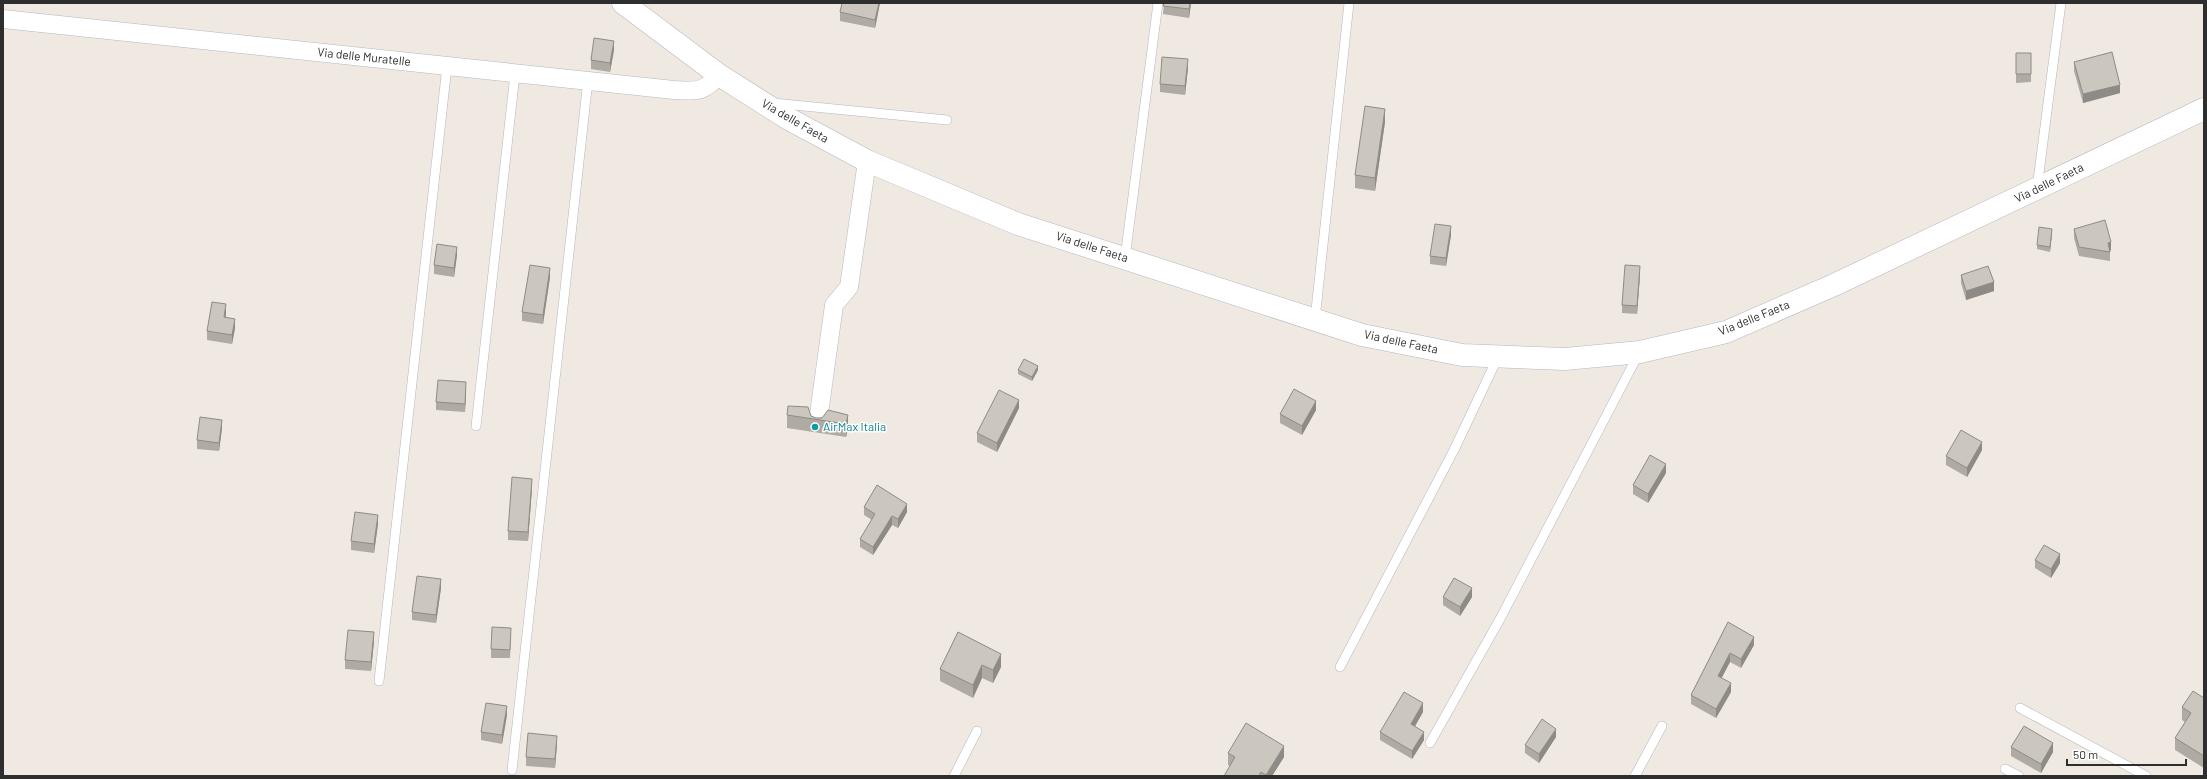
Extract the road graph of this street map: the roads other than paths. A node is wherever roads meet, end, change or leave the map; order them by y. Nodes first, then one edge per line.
1 (623, 3) edge
2 (1158, 3) edge
3 (1349, 3) edge
4 (2062, 3) edge
5 (3, 18) edge
6 (447, 66) junction
7 (515, 74) junction
8 (719, 75) junction
9 (588, 80) junction
10 (761, 102) junction
11 (2204, 109) edge
12 (947, 120) dead end
13 (867, 161) junction
14 (2036, 189) junction
15 (1125, 258) junction
16 (1314, 319) junction
17 (1640, 352) junction
18 (1498, 357) junction
19 (818, 420) edge
20 (476, 426) dead end
21 (1340, 667) dead end
22 (379, 681) dead end
23 (2020, 708) dead end
24 (1662, 726) dead end
25 (977, 731) dead end
26 (1430, 743) dead end
27 (2005, 769) dead end
28 (512, 770) dead end
29 (954, 776) edge
30 (1635, 776) edge
31 (2019, 776) edge
32 (2146, 776) edge

1 - 8 street, Via delle Faeta
2 - 15 lane
3 - 16 lane
4 - 14 lane
5 - 6 street, Via delle Muratelle
6 - 7 street, Via delle Muratelle
6 - 22 lane
7 - 9 street, Via delle Muratelle
7 - 20 lane
8 - 9 street, Via delle Muratelle
8 - 10 street, Via delle Faeta
9 - 28 lane
10 - 12 lane
10 - 13 street, Via delle Faeta
11 - 14 street, Via delle Faeta
13 - 15 street, Via delle Faeta
13 - 19 street
14 - 17 street, Via delle Faeta
15 - 16 street, Via delle Faeta
16 - 18 street, Via delle Faeta
17 - 18 street, Via delle Faeta
17 - 26 lane
18 - 21 lane
23 - 32 lane
24 - 30 lane
25 - 29 lane
27 - 31 lane

